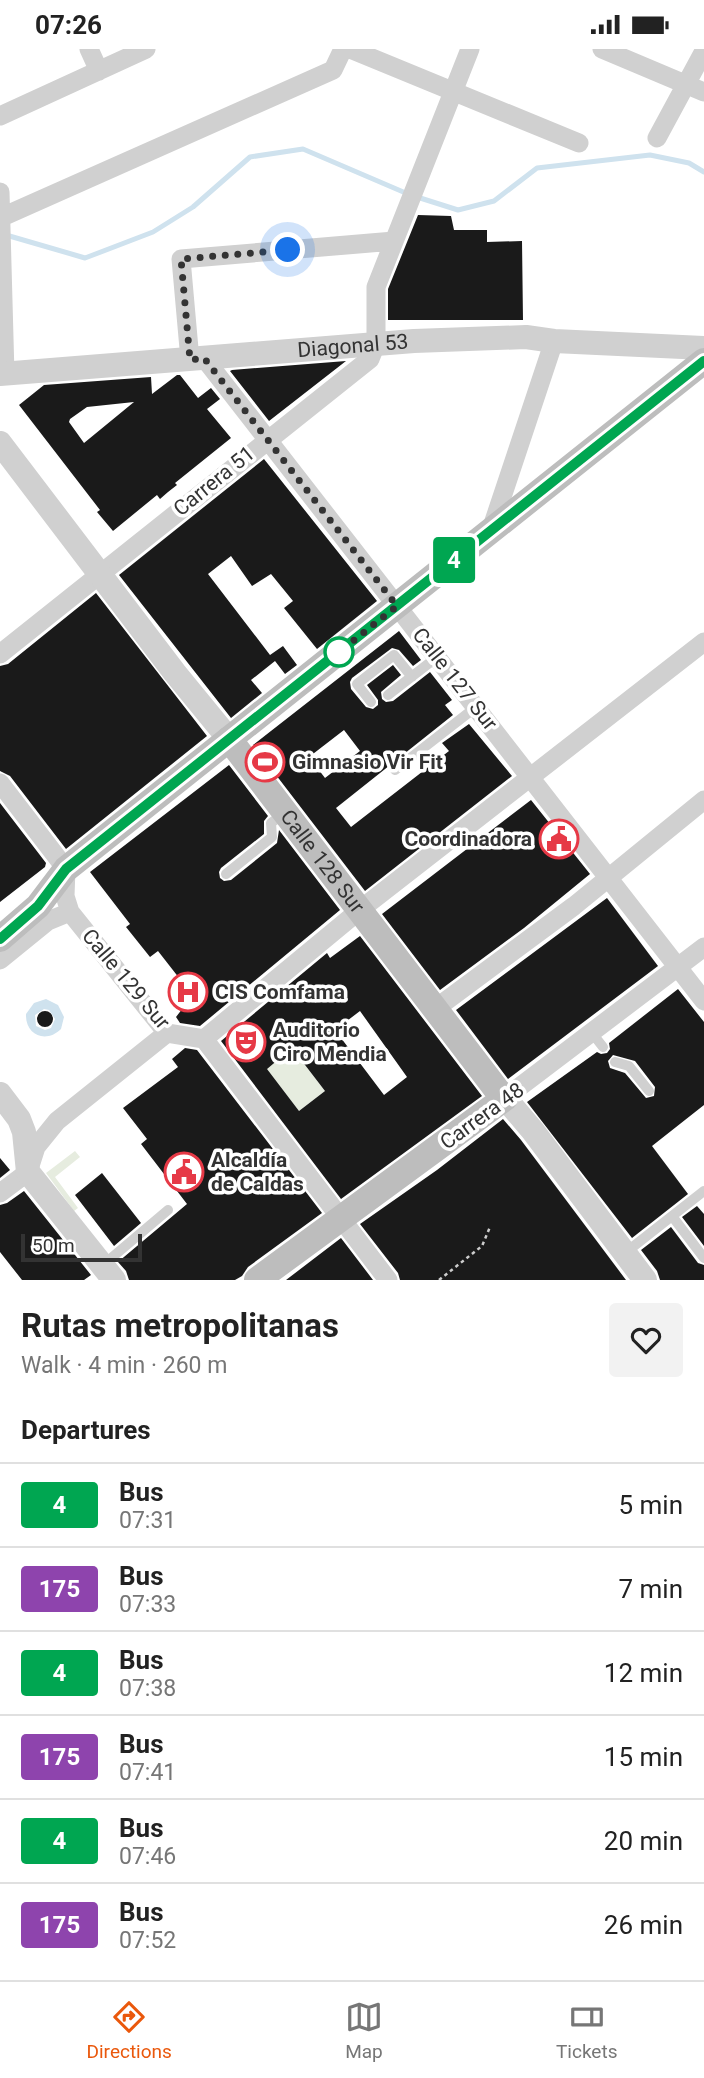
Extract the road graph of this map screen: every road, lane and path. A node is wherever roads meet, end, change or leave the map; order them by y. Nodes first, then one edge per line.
1 (89, 49) edge
2 (146, 49) edge
3 (343, 49) edge
4 (350, 49) edge
5 (470, 49) edge
6 (602, 49) edge
7 (704, 51) edge
8 (99, 71) junction
9 (695, 88) edge
10 (454, 92) junction
11 (0, 116) edge
12 (657, 138) dead end
13 (579, 143) dead end
14 (0, 192) edge
15 (2, 220) junction
16 (394, 241) junction
17 (1, 244) edge
18 (554, 341) junction
19 (376, 344) junction
20 (704, 348) edge
21 (197, 359) junction
22 (704, 361) edge
23 (2, 374) edge
24 (267, 439) junction
25 (0, 443) edge
26 (491, 530) junction
27 (100, 573) junction
28 (397, 606) junction
29 (702, 648) edge
30 (0, 654) edge
31 (437, 657) junction
32 (412, 677) junction
33 (388, 695) dead end
34 (371, 702) dead end
35 (476, 707) junction
36 (229, 739) junction
37 (395, 770) dead end
38 (531, 777) junction
39 (0, 783) edge
40 (704, 800) edge
41 (285, 812) junction
42 (66, 869) junction
43 (226, 873) dead end
44 (609, 878) junction
45 (361, 909) junction
46 (71, 912) junction
47 (0, 939) edge
48 (704, 947) edge
49 (0, 960) edge
50 (678, 968) junction
51 (704, 1002) edge
52 (435, 1010) junction
53 (167, 1033) junction
54 (204, 1038) junction
55 (615, 1062) dead end
56 (649, 1091) dead end
57 (0, 1094) edge
58 (505, 1098) junction
59 (19, 1119) junction
60 (57, 1121) junction
61 (28, 1172) junction
62 (704, 1191) edge
63 (0, 1193) edge
64 (168, 1210) dead end
65 (672, 1216) junction
66 (341, 1219) junction
67 (490, 1227) dead end
68 (625, 1254) junction
69 (704, 1258) edge
70 (108, 1273) edge
71 (257, 1280) edge
72 (388, 1280) edge
73 (439, 1280) edge
74 (645, 1280) edge

1 - 8 street
2 - 8 street
3 - 15 street
4 - 10 street
5 - 10 street
6 - 9 street
7 - 9 street
8 - 11 street
9 - 12 street
10 - 13 street
10 - 16 street
14 - 15 street
15 - 17 street
16 - 19 street
16 - 21 street
17 - 23 street
18 - 19 street, Diagonal 53
18 - 20 street, Diagonal 53
18 - 26 street
19 - 21 street, Diagonal 53
19 - 24 street, Carrera 51
21 - 23 street, Diagonal 53
21 - 24 street, Calle 127 Sur
22 - 26 main road
24 - 27 street, Carrera 51
24 - 28 street, Calle 127 Sur
25 - 27 street, Calle 128 Sur
26 - 28 main road
27 - 30 street, Carrera 51
27 - 36 street, Calle 128 Sur
28 - 31 street, Calle 127 Sur
28 - 36 main road
29 - 38 street
31 - 32 lane
31 - 35 street, Calle 127 Sur
32 - 33 lane
32 - 34 lane
35 - 37 lane
35 - 38 street, Calle 127 Sur
36 - 41 main road, Calle 128 Sur
36 - 42 main road
38 - 44 street, Calle 127 Sur
38 - 45 street
39 - 42 street
40 - 44 street
41 - 43 lane
41 - 45 main road, Calle 128 Sur
42 - 46 street, Calle 129 Sur
42 - 47 main road
44 - 50 street, Calle 127 Sur
44 - 52 street
45 - 52 main road, Calle 128 Sur
45 - 54 street
46 - 49 street
46 - 53 street, Calle 129 Sur
48 - 50 street, Carrera 48
50 - 51 street, Calle 127 Sur
50 - 58 street, Carrera 48
52 - 58 main road, Calle 128 Sur
53 - 54 street, Calle 129 Sur
53 - 60 street
54 - 66 street
55 - 56 lane
57 - 59 street
58 - 66 main road, Carrera 48
58 - 68 street, Calle 128 Sur
59 - 60 street
59 - 61 street
60 - 61 street
61 - 63 street
61 - 70 street
62 - 65 lane
64 - 70 lane
65 - 68 lane
65 - 69 lane
66 - 71 main road, Carrera 48
66 - 72 street
67 - 73 path
68 - 74 street, Calle 128 Sur

